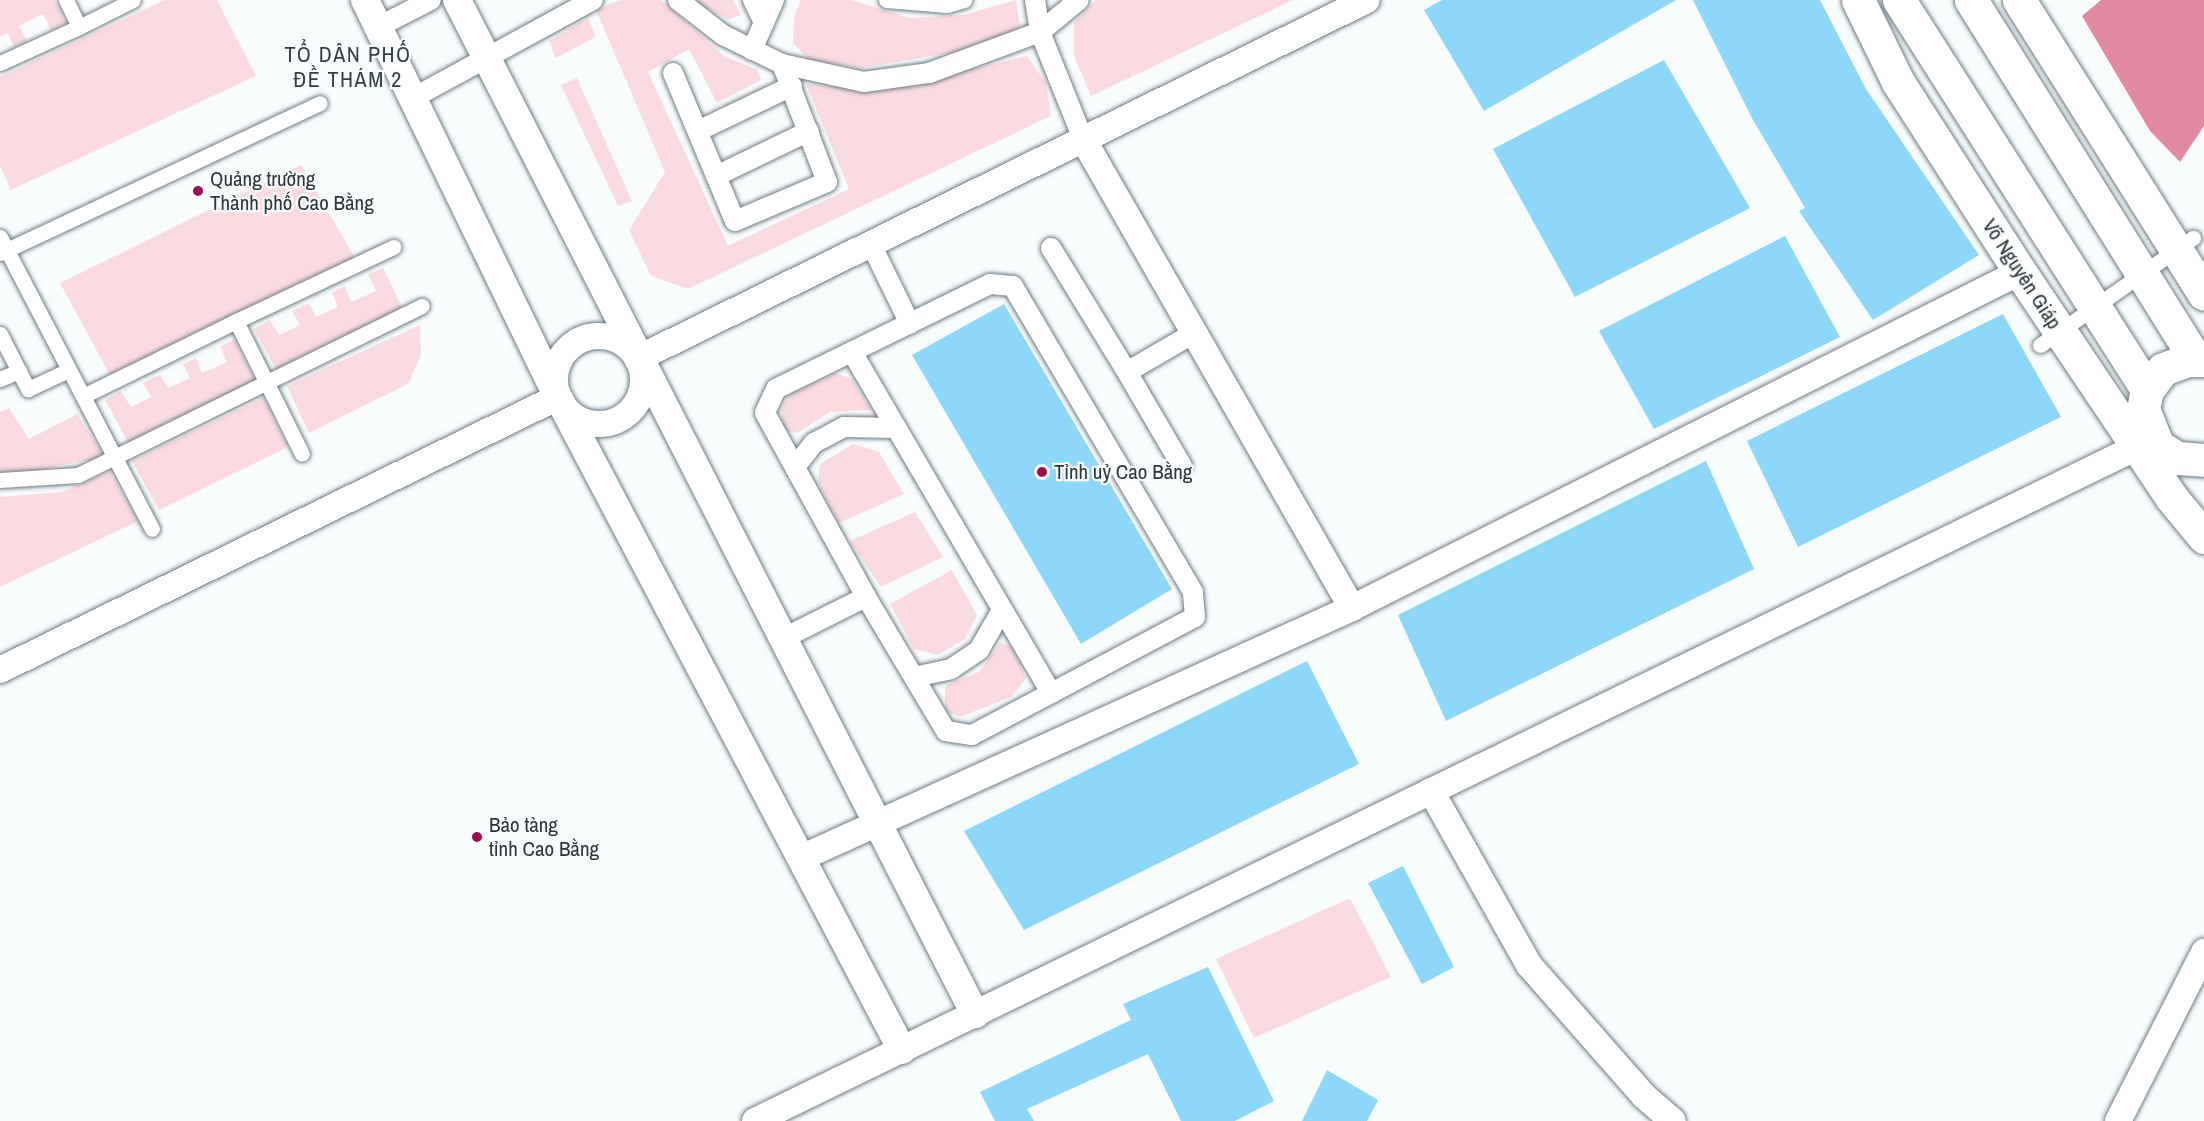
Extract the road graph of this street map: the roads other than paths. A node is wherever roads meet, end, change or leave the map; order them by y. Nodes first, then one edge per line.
1 (66, 0) edge
2 (133, 0) edge
3 (365, 0) edge
4 (431, 0) edge
5 (457, 0) edge
6 (593, 0) edge
7 (678, 0) edge
8 (753, 0) edge
9 (774, 0) edge
10 (886, 0) edge
11 (964, 0) edge
12 (1035, 0) edge
13 (1079, 0) edge
14 (1367, 0) edge
15 (1858, 0) edge
16 (1899, 0) edge
17 (1971, 0) edge
18 (2019, 0) edge
19 (764, 23) junction
20 (79, 27) junction
21 (378, 27) junction
22 (1040, 32) junction
23 (752, 50) junction
24 (488, 60) junction
25 (0, 63) edge
26 (782, 64) junction
27 (673, 73) dead end
28 (792, 86) junction
29 (413, 98) junction
30 (320, 103) dead end
31 (700, 130) junction
32 (809, 131) junction
33 (1083, 139) junction
34 (716, 176) junction
35 (871, 244) junction
36 (2184, 244) junction
37 (2, 246) edge
38 (393, 247) dead end
39 (1051, 248) dead end
40 (2020, 273) junction
41 (2142, 274) junction
42 (2204, 294) edge
43 (422, 306) dead end
44 (2092, 308) junction
45 (236, 321) junction
46 (910, 324) junction
47 (1194, 333) junction
48 (0, 334) edge
49 (2050, 338) junction
50 (852, 352) junction
51 (637, 358) junction
52 (2200, 360) edge
53 (19, 370) junction
54 (69, 370) junction
55 (1127, 372) junction
56 (0, 379) edge
57 (266, 382) junction
58 (2147, 390) junction
59 (82, 396) junction
60 (558, 397) junction
61 (896, 428) junction
62 (2144, 442) junction
63 (302, 454) dead end
64 (115, 457) junction
65 (2202, 463) edge
66 (1182, 466) dead end
67 (795, 467) junction
68 (0, 480) edge
69 (152, 530) dead end
70 (2204, 537) edge
71 (866, 597) junction
72 (1352, 608) junction
73 (1002, 610) junction
74 (782, 639) junction
75 (0, 670) edge
76 (914, 677) junction
77 (1051, 693) junction
78 (1431, 791) junction
79 (876, 823) junction
80 (801, 858) junction
81 (2204, 952) edge
82 (975, 1014) junction
83 (902, 1050) junction
84 (755, 1121) edge
85 (1673, 1121) edge
86 (2118, 1121) edge

1 - 20 street
2 - 20 street
3 - 21 main road
4 - 21 street
5 - 24 main road
6 - 24 street
7 - 23 street
8 - 19 street
9 - 19 street
10 - 11 street
12 - 22 street
13 - 22 street
14 - 33 street
15 - 40 highway, Võ Nguyên Giáp
16 - 44 highway, Võ Nguyên Giáp
17 - 41 highway
18 - 36 highway
19 - 23 street
20 - 25 street
21 - 29 main road
22 - 26 street
22 - 33 street
23 - 26 street
24 - 29 street
24 - 51 main road
26 - 28 street
27 - 31 street
28 - 31 street
28 - 32 street
29 - 60 main road
30 - 37 street
31 - 34 street
32 - 34 street
32 - 34 street
33 - 35 street
33 - 47 street
35 - 46 street
35 - 51 street
36 - 41 street
36 - 42 highway
37 - 54 street
38 - 45 street
39 - 55 street
40 - 49 highway, Võ Nguyên Giáp
40 - 72 street
41 - 44 street
41 - 52 highway
43 - 57 street
44 - 49 street
44 - 58 highway, Võ Nguyên Giáp
45 - 57 street
45 - 59 street
46 - 50 street
46 - 77 street
47 - 55 street
47 - 72 street
48 - 53 street
49 - 62 highway, Võ Nguyên Giáp
50 - 61 street
50 - 67 street
51 - 60 street
51 - 60 street
51 - 74 main road
52 - 58 highway
53 - 54 street
53 - 56 street
54 - 59 street
55 - 66 street
57 - 63 street
57 - 64 street
58 - 62 highway, Võ Nguyên Giáp
59 - 64 street
60 - 75 street
60 - 80 main road
61 - 67 street
61 - 73 street
62 - 65 highway, Võ Nguyên Giáp
62 - 70 highway, Võ Nguyên Giáp
62 - 78 street
64 - 68 street
64 - 69 street
67 - 71 street
71 - 74 street
71 - 76 street
72 - 79 street
73 - 76 street
73 - 77 street
74 - 79 main road
76 - 77 street
78 - 82 street
78 - 85 street
79 - 80 street
79 - 82 main road
80 - 83 main road
81 - 86 street
82 - 83 street
83 - 84 street

